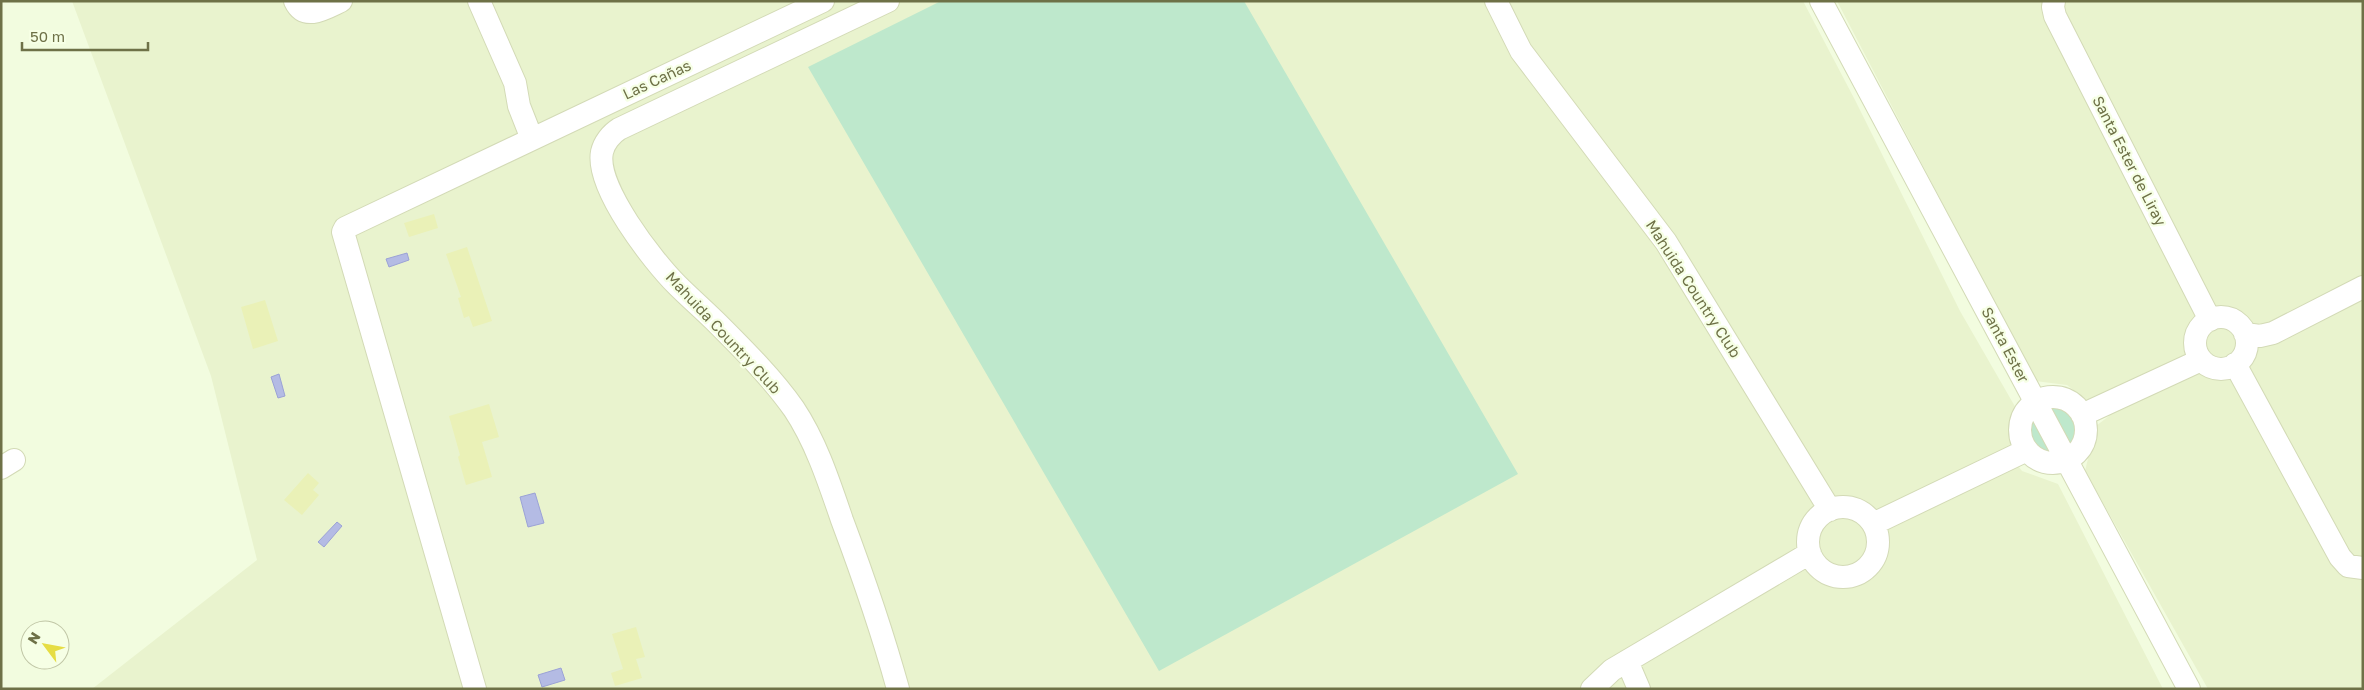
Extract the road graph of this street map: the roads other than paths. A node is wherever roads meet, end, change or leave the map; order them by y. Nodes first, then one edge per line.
1 (295, 1) edge
2 (341, 1) edge
3 (468, 1) edge
4 (479, 1) edge
5 (823, 1) edge
6 (888, 1) edge
7 (1496, 1) edge
8 (1821, 1) edge
9 (2054, 1) edge
10 (519, 106) junction
11 (532, 139) junction
12 (2363, 287) edge
13 (2210, 320) junction
14 (2245, 334) junction
15 (2201, 360) junction
16 (2235, 364) junction
17 (2036, 402) junction
18 (2082, 415) junction
19 (2027, 450) junction
20 (2067, 460) junction
21 (1830, 510) junction
22 (1874, 524) junction
23 (1810, 553) junction
24 (2363, 568) edge
25 (1627, 661) junction
26 (475, 689) edge
27 (898, 689) edge
28 (1592, 689) edge
29 (1639, 689) edge
30 (2189, 689) edge

1 - 2 street
3 - 10 street
4 - 10 street
5 - 11 street, Las Cañas
6 - 27 street, Mahuida Country Club
7 - 21 street, Mahuida Country Club
8 - 17 street, Santa Ester
9 - 13 street, Santa Ester de Liray
10 - 11 street
11 - 26 street, Las Cañas
12 - 14 street
13 - 14 street
13 - 15 street
14 - 16 street
15 - 16 street
15 - 18 street
16 - 24 street
17 - 18 street
17 - 19 street
17 - 20 street, Santa Ester
18 - 20 street
19 - 20 street
19 - 22 street
20 - 30 street, Santa Ester
21 - 22 street
21 - 23 street
22 - 23 street
23 - 25 street
25 - 28 street
25 - 29 street

